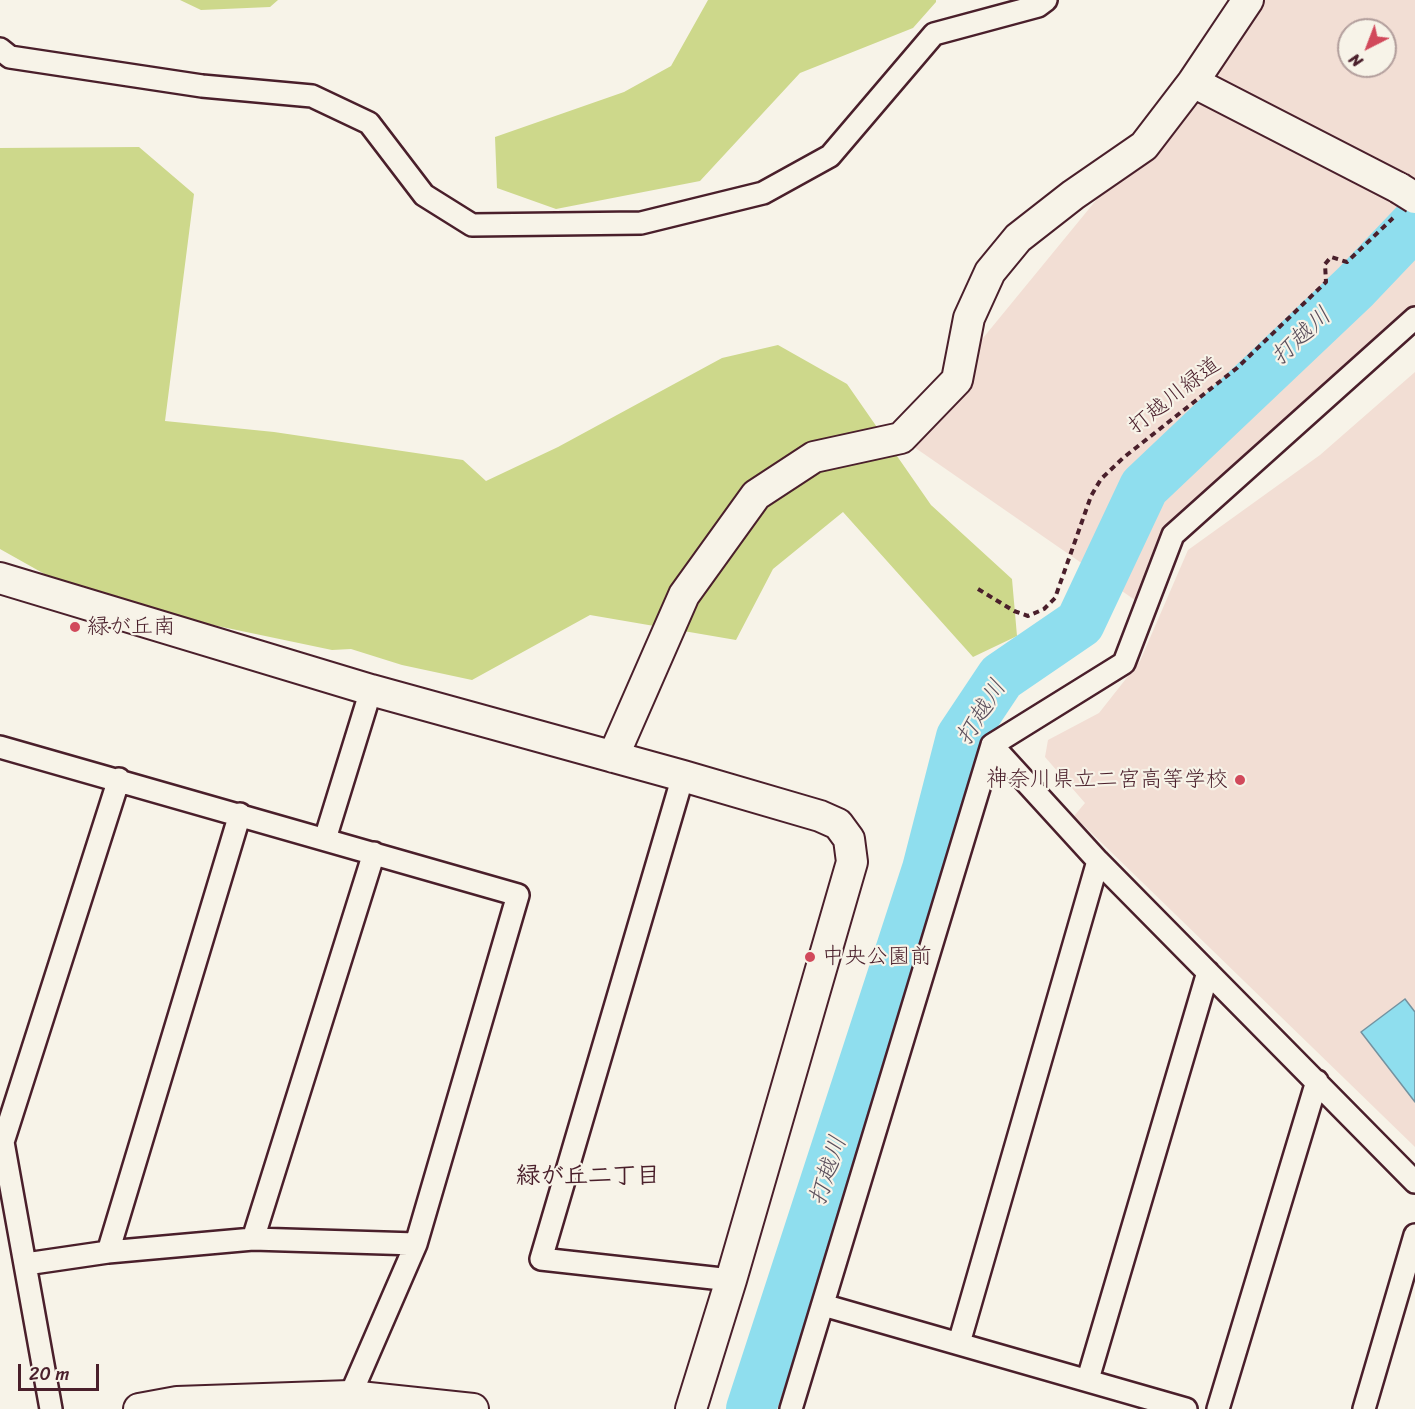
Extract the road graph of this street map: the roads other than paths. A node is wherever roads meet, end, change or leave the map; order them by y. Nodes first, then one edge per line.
1 (1046, 0) edge
2 (1248, 0) edge
3 (0, 49) edge
4 (1193, 82) junction
5 (1404, 200) edge
6 (1415, 318) edge
7 (0, 578) edge
8 (371, 690) junction
9 (992, 745) junction
10 (0, 747) edge
11 (613, 757) junction
12 (683, 776) junction
13 (119, 779) junction
14 (240, 814) junction
15 (325, 839) junction
16 (374, 853) junction
17 (1098, 861) junction
18 (1208, 972) junction
19 (1317, 1081) junction
20 (1415, 1182) edge
21 (1415, 1234) edge
22 (253, 1239) junction
23 (416, 1244) junction
24 (108, 1251) junction
25 (26, 1264) junction
26 (731, 1280) junction
27 (823, 1305) junction
28 (959, 1343) junction
29 (1088, 1379) junction
30 (350, 1396) junction
31 (51, 1409) edge
32 (139, 1409) edge
33 (473, 1409) edge
34 (691, 1409) edge
35 (791, 1409) edge
36 (1186, 1409) edge
37 (1218, 1409) edge
38 (1364, 1409) edge

1 - 3 street
2 - 4 street
4 - 5 street
4 - 11 street
6 - 9 street
7 - 8 street
8 - 11 street
8 - 15 street
9 - 17 street
9 - 27 street
10 - 13 street
11 - 12 street
12 - 26 street
12 - 26 street
13 - 14 street
13 - 25 street
14 - 15 street
14 - 24 street
15 - 16 street
16 - 22 street
16 - 23 street
17 - 18 street
17 - 28 street
18 - 19 street
18 - 29 street
19 - 20 street
19 - 37 street
21 - 38 street
22 - 23 street
22 - 24 street
23 - 30 street
24 - 25 street
25 - 31 street
26 - 34 street
27 - 28 street
27 - 35 street
28 - 29 street
29 - 36 street
30 - 32 street
30 - 33 street

